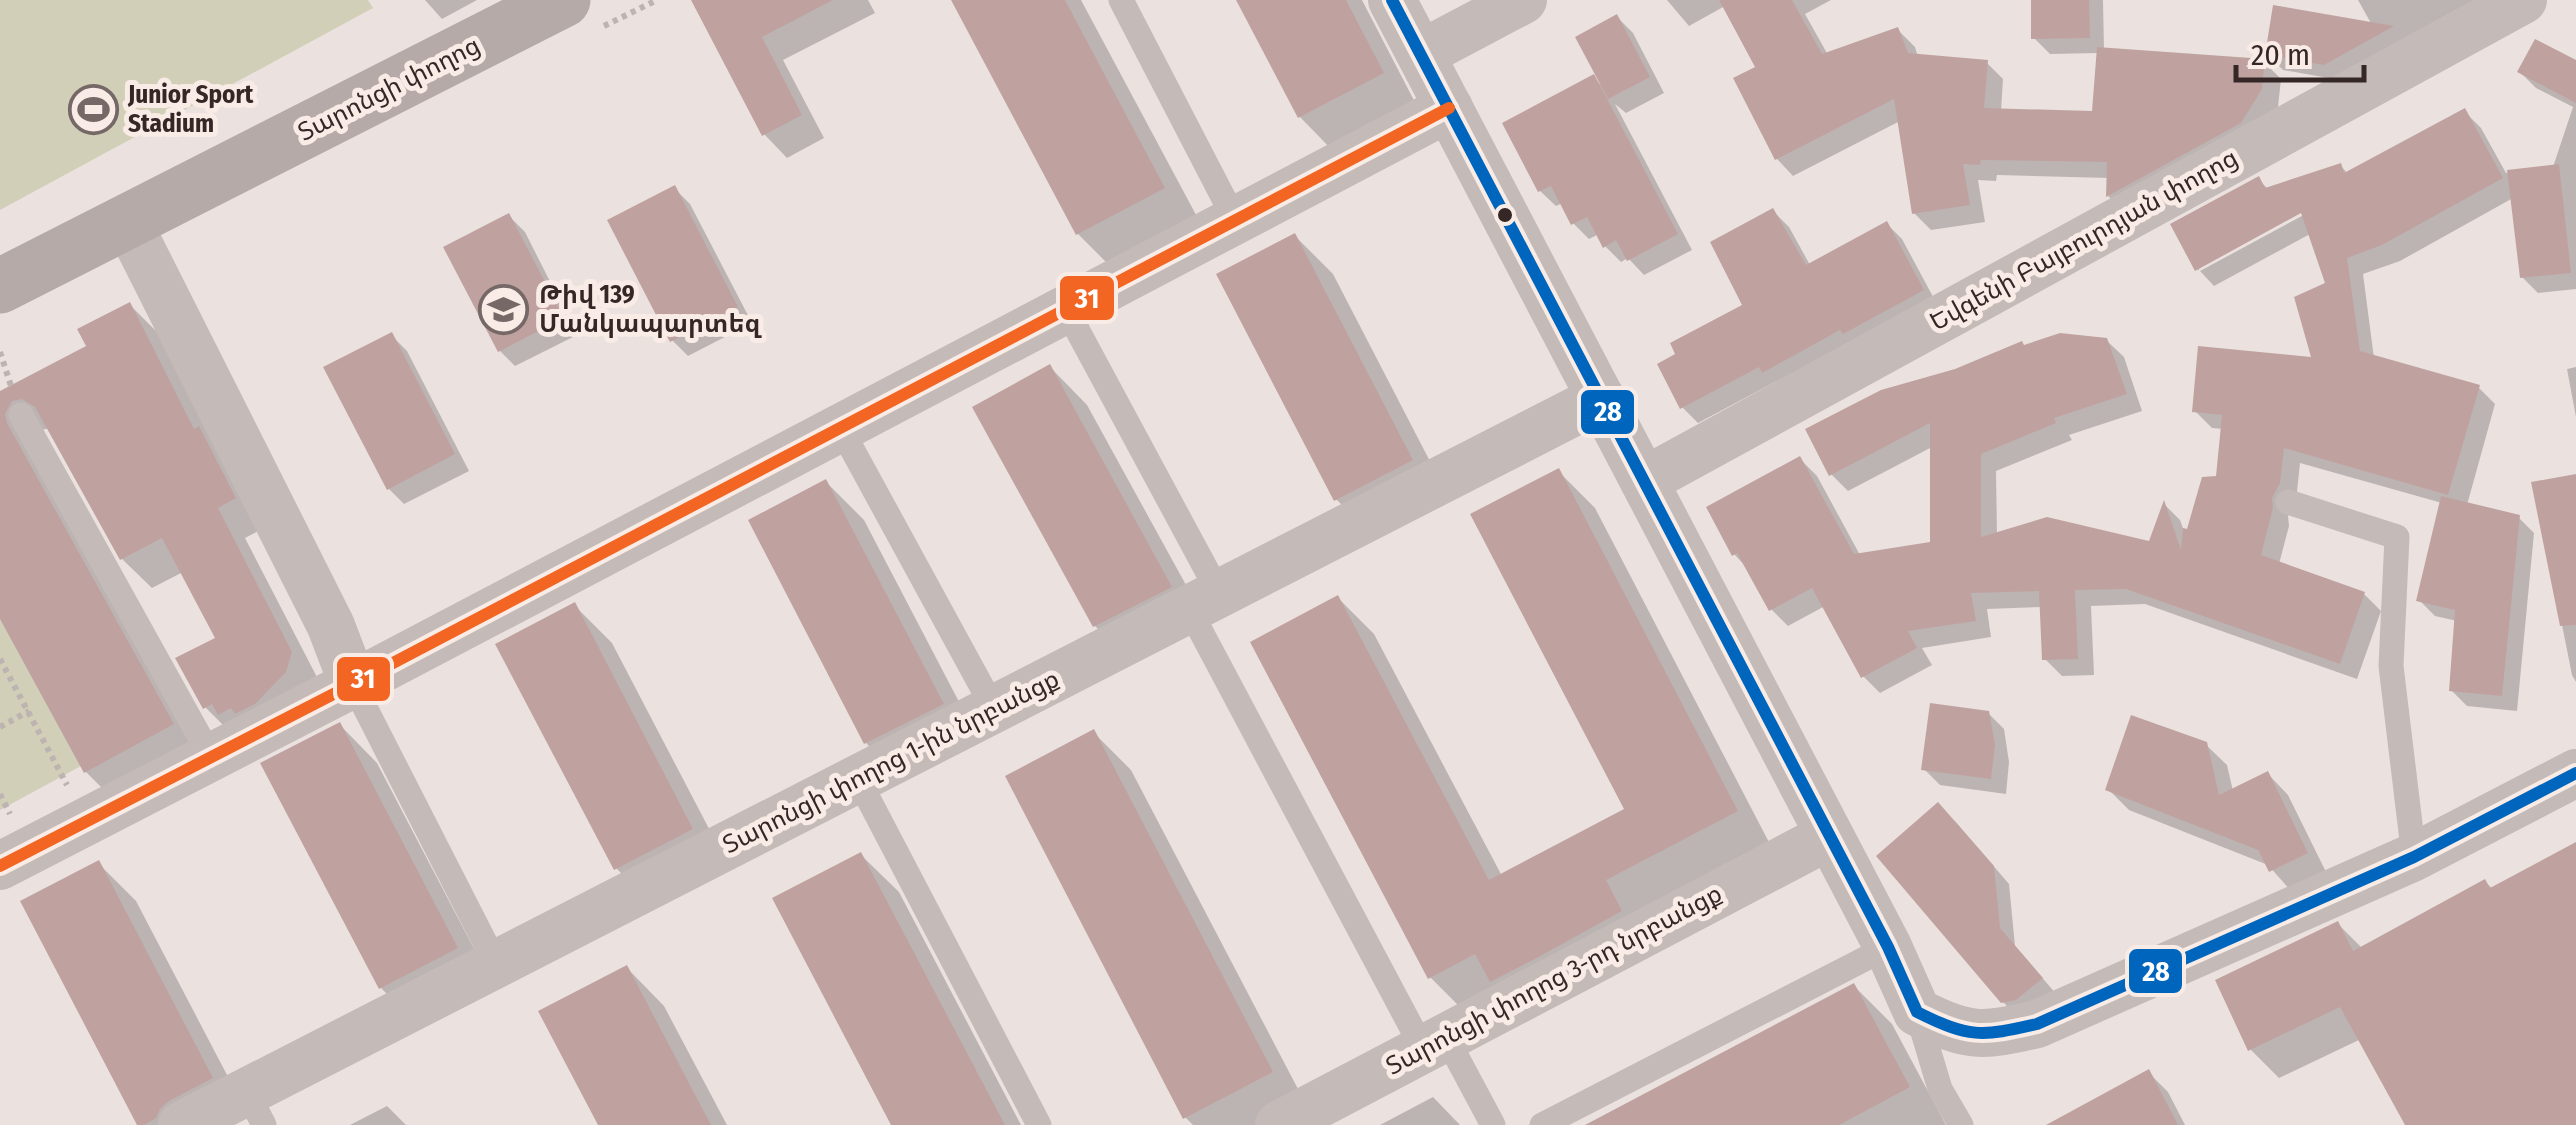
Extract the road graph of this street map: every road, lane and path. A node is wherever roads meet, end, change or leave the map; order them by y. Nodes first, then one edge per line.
1 (563, 0) edge
2 (1121, 0) edge
3 (1392, 0) edge
4 (1523, 0) edge
5 (2523, 0) edge
6 (1421, 54) junction
7 (1448, 108) junction
8 (1235, 220) junction
9 (128, 223) junction
10 (0, 286) edge
11 (1066, 308) junction
12 (1601, 398) junction
13 (21, 415) dead end
14 (840, 428) junction
15 (1644, 481) junction
16 (2288, 502) dead end
17 (1204, 601) junction
18 (0, 659) edge
19 (353, 684) junction
20 (994, 709) junction
21 (29, 712) junction
22 (0, 727) edge
23 (211, 757) junction
24 (2576, 773) edge
25 (858, 779) junction
26 (86, 821) junction
27 (1829, 836) junction
28 (2414, 857) junction
29 (0, 866) edge
30 (1888, 947) junction
31 (496, 964) junction
32 (1917, 1012) junction
33 (1435, 1043) junction
34 (255, 1108) edge
35 (182, 1125) edge
36 (1039, 1125) edge
37 (1278, 1125) edge
38 (1494, 1125) edge
39 (1542, 1125) edge
40 (1960, 1125) edge

1 - 9 street, Տարոնցի փողոց
2 - 8 lane
3 - 6 street
4 - 6 street
5 - 15 street, Եվգենի Բայբուրդյան փողոց
6 - 7 street
7 - 8 street
7 - 12 street
8 - 11 street
9 - 10 street, Տարոնցի փողոց
9 - 19 street
11 - 14 street
11 - 17 lane
12 - 15 street
12 - 17 street, Տարոնցի փողոց 1-ին նրբանցք
13 - 23 lane
14 - 19 street
14 - 20 lane
15 - 27 street
16 - 28 lane
17 - 20 street, Տարոնցի փողոց 1-ին նրբանցք
17 - 33 lane
18 - 21 path
19 - 23 street
19 - 31 lane
20 - 25 street, Տարոնցի փողոց 1-ին նրբանցք
21 - 22 path
21 - 26 path
23 - 26 street
24 - 28 street
25 - 31 street, Տարոնցի փողոց 1-ին նրբանցք
25 - 36 lane
26 - 29 street
27 - 30 street
27 - 33 street, Տարոնցի փողոց 3-րդ նրբանցք
28 - 32 street
30 - 32 street
30 - 39 lane
31 - 34 street, Տարոնցի փողոց 1-ին նրբանցք
32 - 40 lane
33 - 37 street, Տարոնցի փողոց 3-րդ նրբանցք
33 - 38 lane
34 - 35 street, Տարոնցի փողոց 1-ին նրբանցք

